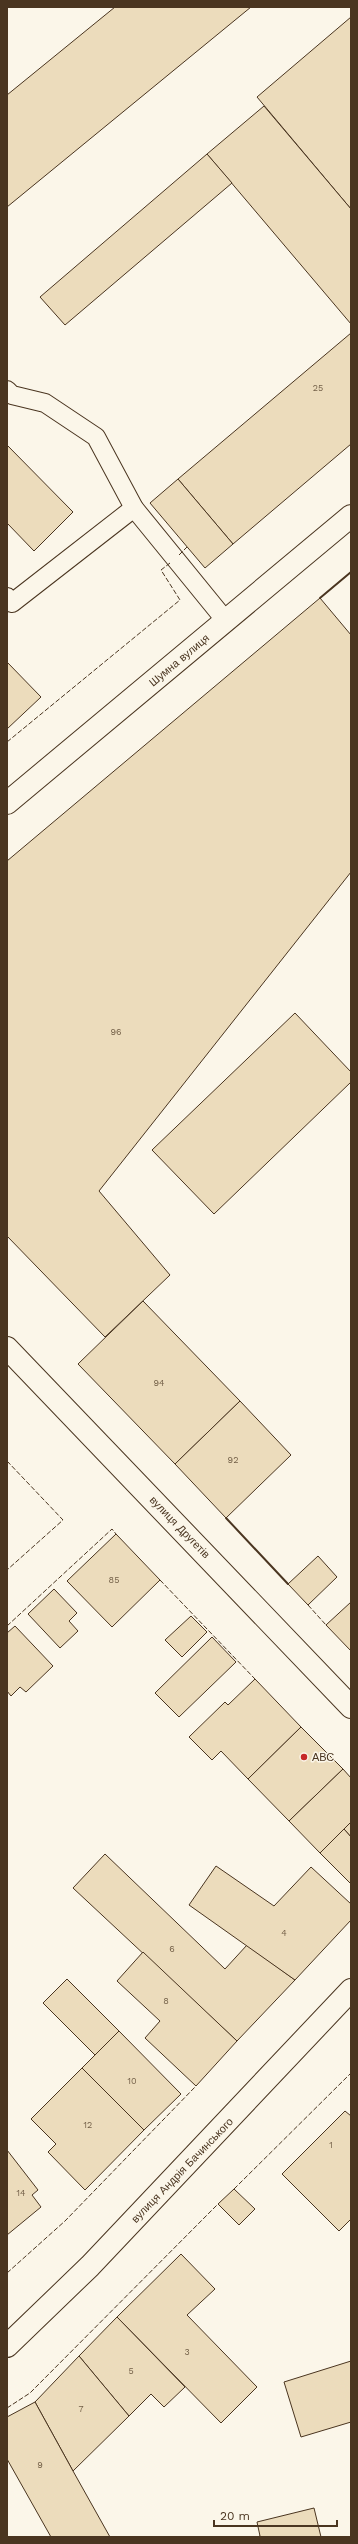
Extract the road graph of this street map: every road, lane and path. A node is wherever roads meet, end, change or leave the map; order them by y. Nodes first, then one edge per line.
1 (7, 390) edge
2 (134, 508) junction
3 (351, 516) edge
4 (7, 597) edge
5 (226, 621) junction
6 (7, 804) edge
7 (7, 1348) edge
8 (351, 1708) edge
9 (351, 1990) edge
10 (7, 2346) edge

1 - 2 lane
2 - 4 lane
2 - 5 lane
3 - 5 main road, Шумна вулиця
5 - 6 main road, Шумна вулиця
7 - 8 main road, вулиця Другетів
9 - 10 main road, вулиця Андрія Бачинського

